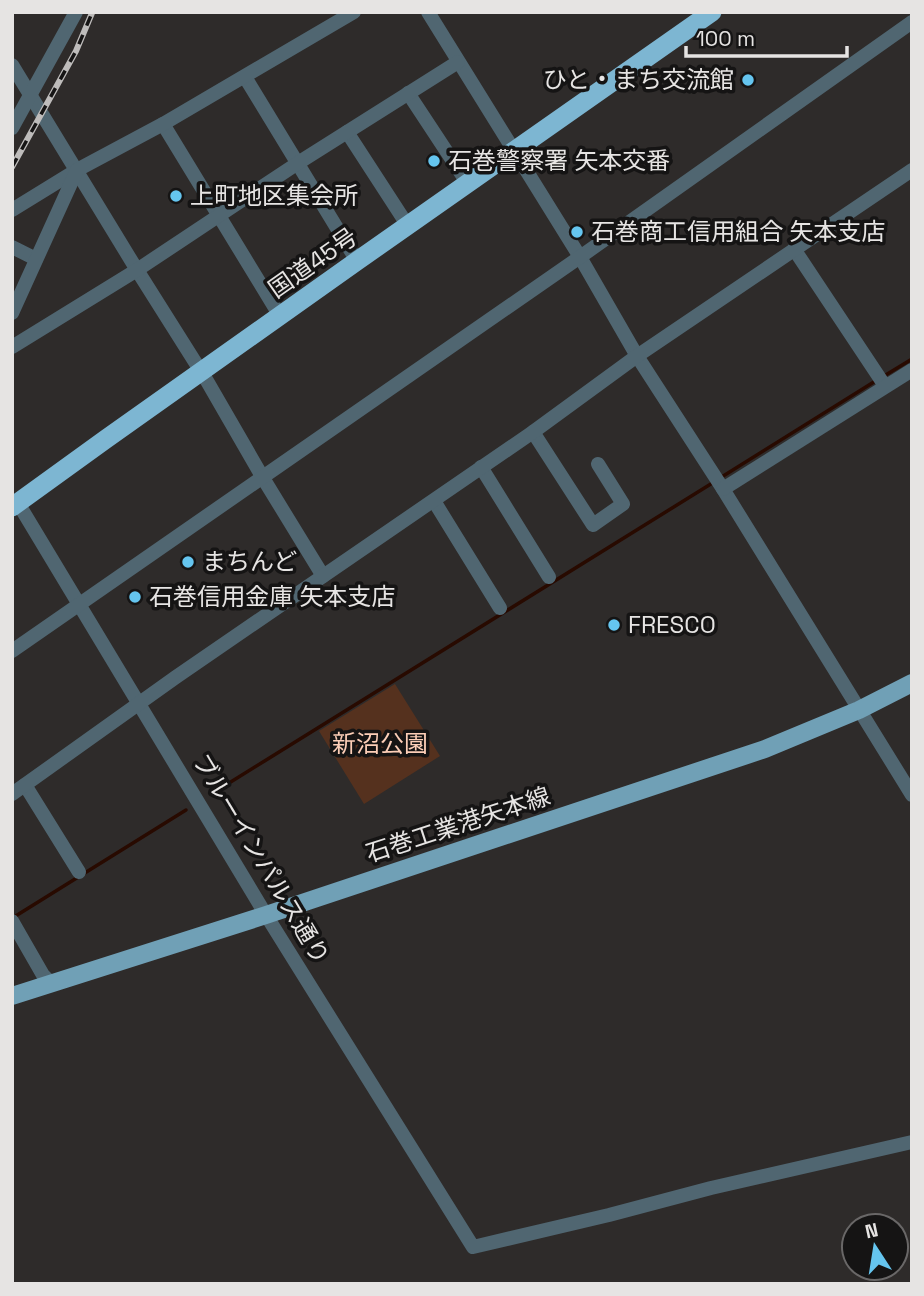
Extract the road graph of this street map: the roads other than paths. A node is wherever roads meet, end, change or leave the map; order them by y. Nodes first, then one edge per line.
1 (76, 12) edge
2 (354, 12) edge
3 (428, 12) edge
4 (712, 12) edge
5 (912, 22) edge
6 (458, 62) junction
7 (12, 65) edge
8 (245, 77) junction
9 (408, 93) junction
10 (30, 94) junction
11 (163, 124) junction
12 (12, 128) edge
13 (347, 132) junction
14 (515, 151) junction
15 (298, 163) junction
16 (77, 170) junction
17 (912, 170) edge
18 (468, 184) junction
19 (12, 210) edge
20 (219, 215) junction
21 (408, 226) junction
22 (12, 247) edge
23 (794, 249) junction
24 (580, 257) junction
25 (36, 259) junction
26 (357, 261) junction
27 (137, 270) junction
28 (12, 313) edge
29 (280, 316) junction
30 (12, 347) edge
31 (637, 356) junction
32 (912, 370) edge
33 (201, 372) junction
34 (882, 381) junction
35 (533, 432) junction
36 (598, 464) dead end
37 (481, 467) junction
38 (263, 478) junction
39 (719, 483) junction
40 (14, 501) edge
41 (434, 501) junction
42 (323, 576) junction
43 (549, 577) dead end
44 (81, 604) junction
45 (500, 608) dead end
46 (12, 651) edge
47 (912, 683) edge
48 (139, 704) junction
49 (859, 710) junction
50 (25, 785) junction
51 (12, 794) edge
52 (912, 795) edge
53 (79, 872) dead end
54 (266, 915) junction
55 (13, 923) edge
56 (51, 983) junction
57 (12, 996) edge
58 (912, 1142) edge

1 - 10 street
2 - 8 street
3 - 6 street
4 - 14 highway, 国道45号
5 - 24 street
6 - 9 street
6 - 14 street
7 - 10 street
8 - 11 street
8 - 15 street
9 - 13 street
9 - 18 street
10 - 12 street
10 - 16 street
11 - 16 street
11 - 20 street
13 - 15 street
13 - 21 street
14 - 18 highway, 国道45号
14 - 24 street
15 - 20 street
15 - 26 street
16 - 19 street
16 - 25 street
16 - 27 street
17 - 23 street
18 - 21 highway, 国道45号
20 - 27 street
20 - 29 street
21 - 26 highway, 国道45号
22 - 25 street
23 - 31 street
23 - 34 street
24 - 31 street
24 - 38 street
25 - 28 street
26 - 29 highway, 国道45号
27 - 30 street
27 - 33 street
29 - 33 highway, 国道45号
31 - 35 street
31 - 39 street
32 - 34 street
33 - 38 street
33 - 40 highway, 国道45号
34 - 39 street
35 - 36 street
35 - 37 street
37 - 41 street
37 - 43 street
38 - 42 street
38 - 44 street
39 - 49 street
40 - 44 street, ブルーインパルス通り
41 - 42 street
41 - 45 street
42 - 48 street
44 - 46 street
44 - 48 street, ブルーインパルス通り
47 - 49 main road, 石巻工業港矢本線
48 - 50 street
48 - 54 street, ブルーインパルス通り
49 - 52 street
49 - 54 main road, 石巻工業港矢本線
50 - 51 street
50 - 53 street
54 - 56 main road, 石巻工業港矢本線
54 - 58 street, ブルーインパルス通り
55 - 56 street
56 - 57 main road, 石巻工業港矢本線

